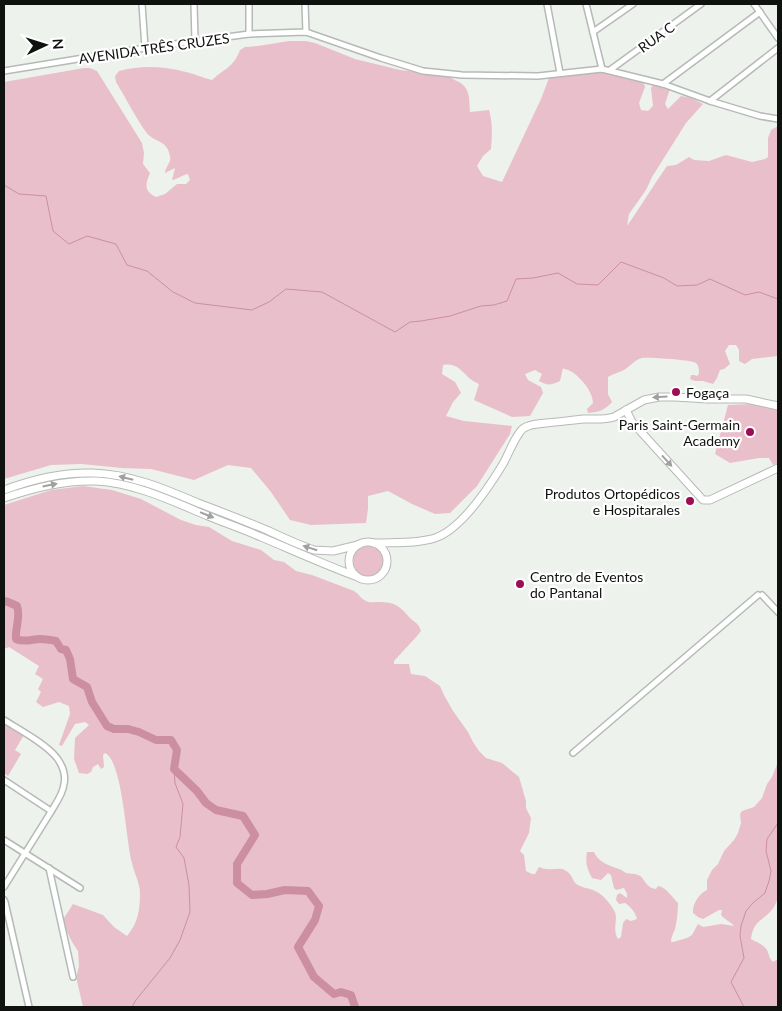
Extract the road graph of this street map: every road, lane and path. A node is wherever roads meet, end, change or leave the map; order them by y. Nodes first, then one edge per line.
1 (142, 4) edge
2 (194, 4) edge
3 (249, 4) edge
4 (305, 4) edge
5 (548, 4) edge
6 (586, 4) edge
7 (633, 4) edge
8 (701, 4) edge
9 (754, 4) edge
10 (760, 12) junction
11 (306, 32) junction
12 (594, 32) junction
13 (249, 34) junction
14 (778, 38) edge
15 (195, 41) junction
16 (145, 48) junction
17 (778, 48) edge
18 (602, 69) junction
19 (610, 70) junction
20 (4, 71) edge
21 (560, 73) junction
22 (662, 84) junction
23 (710, 101) junction
24 (778, 119) edge
25 (778, 406) edge
26 (626, 410) junction
27 (614, 417) junction
28 (632, 422) junction
29 (778, 468) edge
30 (4, 490) edge
31 (4, 498) edge
32 (406, 542) junction
33 (374, 543) junction
34 (358, 545) junction
35 (386, 554) junction
36 (355, 576) junction
37 (778, 612) edge
38 (4, 720) edge
39 (573, 753) dead end
40 (4, 780) edge
41 (51, 811) junction
42 (4, 840) edge
43 (26, 854) junction
44 (49, 868) junction
45 (4, 887) edge
46 (80, 888) dead end
47 (4, 900) edge
48 (73, 977) dead end
49 (29, 1007) edge

1 - 16 street
2 - 15 street
3 - 13 street
4 - 11 street
5 - 21 street
6 - 12 street
7 - 12 street
8 - 19 street, RUA C
9 - 10 street
10 - 14 street
10 - 22 street
11 - 13 street, AVENIDA TRÊS CRUZES
11 - 21 street
12 - 18 street
13 - 15 street, AVENIDA TRÊS CRUZES
15 - 16 street, AVENIDA TRÊS CRUZES
16 - 20 street, AVENIDA TRÊS CRUZES
17 - 23 street
18 - 19 street
18 - 21 street
19 - 22 street
22 - 23 street
23 - 24 street
25 -> 26 main road
26 - 27 main road
26 - 28 main road
27 - 28 main road
27 - 32 main road
28 -> 29 main road
34 -> 30 main road
31 -> 36 main road
32 - 33 main road
32 - 35 main road
33 - 34 main road
33 - 35 main road
34 - 36 main road
35 - 36 main road
37 - 39 street
38 - 41 street
40 - 41 street
41 - 43 street
42 - 43 street
43 - 44 street
43 - 45 street
44 - 46 street
44 - 48 street
47 - 49 street

